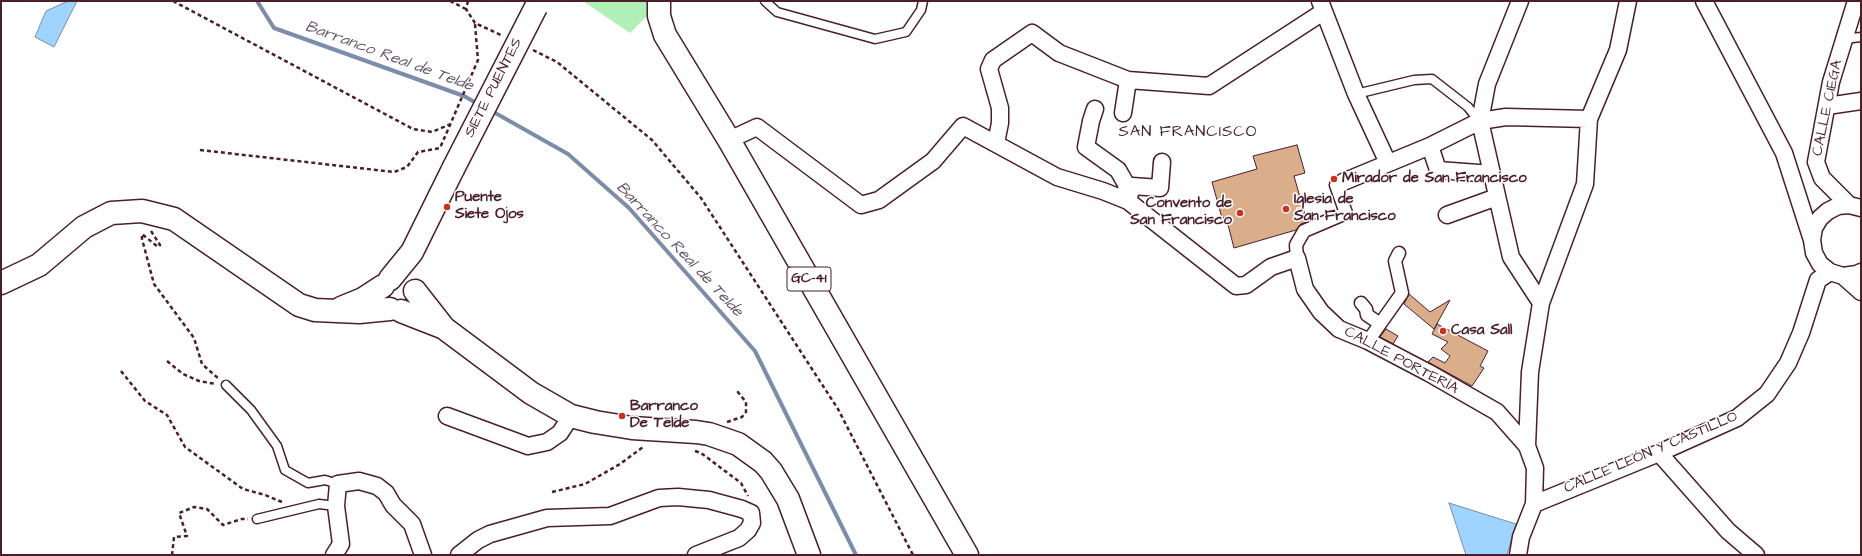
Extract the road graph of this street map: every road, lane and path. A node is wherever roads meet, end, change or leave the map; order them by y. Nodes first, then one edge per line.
1 (173, 1) edge
2 (450, 1) edge
3 (468, 1) edge
4 (658, 1) edge
5 (765, 1) edge
6 (923, 1) edge
7 (1520, 1) edge
8 (1628, 1) edge
9 (1704, 1) edge
10 (1856, 1) edge
11 (537, 4) edge
12 (1322, 6) edge
13 (466, 9) junction
14 (475, 23) junction
15 (1861, 37) edge
16 (509, 39) dead end
17 (1844, 39) junction
18 (530, 49) dead end
19 (1128, 80) junction
20 (1356, 94) junction
21 (1861, 101) edge
22 (1827, 106) junction
23 (1095, 109) dead end
24 (1123, 113) dead end
25 (1589, 119) junction
26 (1480, 121) junction
27 (451, 123) junction
28 (729, 140) junction
29 (996, 144) junction
30 (1430, 146) junction
31 (200, 150) dead end
32 (1162, 162) dead end
33 (1816, 162) junction
34 (1388, 164) junction
35 (1789, 164) junction
36 (1492, 174) junction
37 (1343, 182) joint
38 (1497, 197) junction
39 (1128, 201) junction
40 (1855, 207) edge
41 (1447, 215) dead end
42 (147, 225) dead end
43 (1812, 240) junction
44 (412, 252) junction
45 (1399, 253) dead end
46 (1297, 258) junction
47 (1861, 272) edge
48 (1837, 274) junction
49 (1, 282) edge
50 (386, 282) junction
51 (414, 288) junction
52 (1861, 292) edge
53 (1360, 303) dead end
54 (1541, 303) junction
55 (336, 310) junction
56 (396, 310) junction
57 (1379, 323) junction
58 (444, 328) junction
59 (1368, 341) junction
60 (167, 361) dead end
61 (121, 371) dead end
62 (226, 385) junction
63 (737, 391) dead end
64 (447, 416) dead end
65 (571, 416) junction
66 (725, 422) dead end
67 (644, 446) dead end
68 (1527, 446) junction
69 (694, 450) dead end
70 (1659, 453) junction
71 (338, 484) junction
72 (552, 492) dead end
73 (1534, 504) junction
74 (336, 506) junction
75 (299, 509) junction
76 (751, 513) junction
77 (257, 518) joint
78 (172, 555) edge
79 (334, 555) edge
80 (423, 555) edge
81 (459, 555) edge
82 (696, 555) edge
83 (809, 555) edge
84 (913, 555) edge
85 (967, 555) edge
86 (1518, 555) edge
87 (1756, 555) edge

1 - 27 path
2 - 13 path
3 - 13 path
4 - 28 main road, GC-41
5 - 6 lane
7 - 26 street
8 - 25 street
9 - 35 street
10 - 17 street, CALLE CIEGA
11 - 44 main road, SIETE PUENTES, bridge
12 - 19 street
12 - 20 street
13 - 14 path
14 - 16 path
14 - 27 path
15 - 17 lane
17 - 22 street, CALLE CIEGA
18 - 84 path
19 - 24 street
19 - 29 street
20 - 26 lane
20 - 34 street
21 - 22 street
22 - 33 street, CALLE CIEGA
23 - 39 street
25 - 26 street
25 - 54 street
26 - 30 street
26 - 36 street
27 - 31 path
28 - 29 street
28 - 85 main road, GC-41
29 - 39 street
30 - 34 street
30 - 36 street
32 - 39 street
33 - 35 street
33 - 40 street, CALLE CIEGA
34 - 37 street
35 - 43 street
36 - 38 street
37 - 46 street
38 - 41 street
38 - 54 street
39 - 46 street
40 - 43 street
42 - 62 path
43 - 48 street
44 - 50 main road
44 - 51 main road
45 - 57 street
46 - 59 street, CALLE PORTERÍA
47 - 48 street
48 - 52 street
48 - 70 street, CALLE LEÓN Y CASTILLO
49 - 55 main road
50 - 51 main road
50 - 55 main road
50 - 56 main road
51 - 56 main road
51 - 58 main road
53 - 57 street
54 - 68 street
55 - 56 main road
56 - 58 main road
57 - 59 street
58 - 65 main road
59 - 68 street, CALLE PORTERÍA
60 - 62 path
61 - 75 path
62 - 71 lane
63 - 66 path
64 - 65 street
65 - 83 main road
67 - 72 path
68 - 73 street
69 - 76 path
70 - 73 street, CALLE LEÓN Y CASTILLO
70 - 87 street
71 - 74 street
71 - 80 street
73 - 86 street
74 - 75 lane
74 - 79 street
75 - 77 lane
76 - 81 street
76 - 82 street
77 - 78 path

